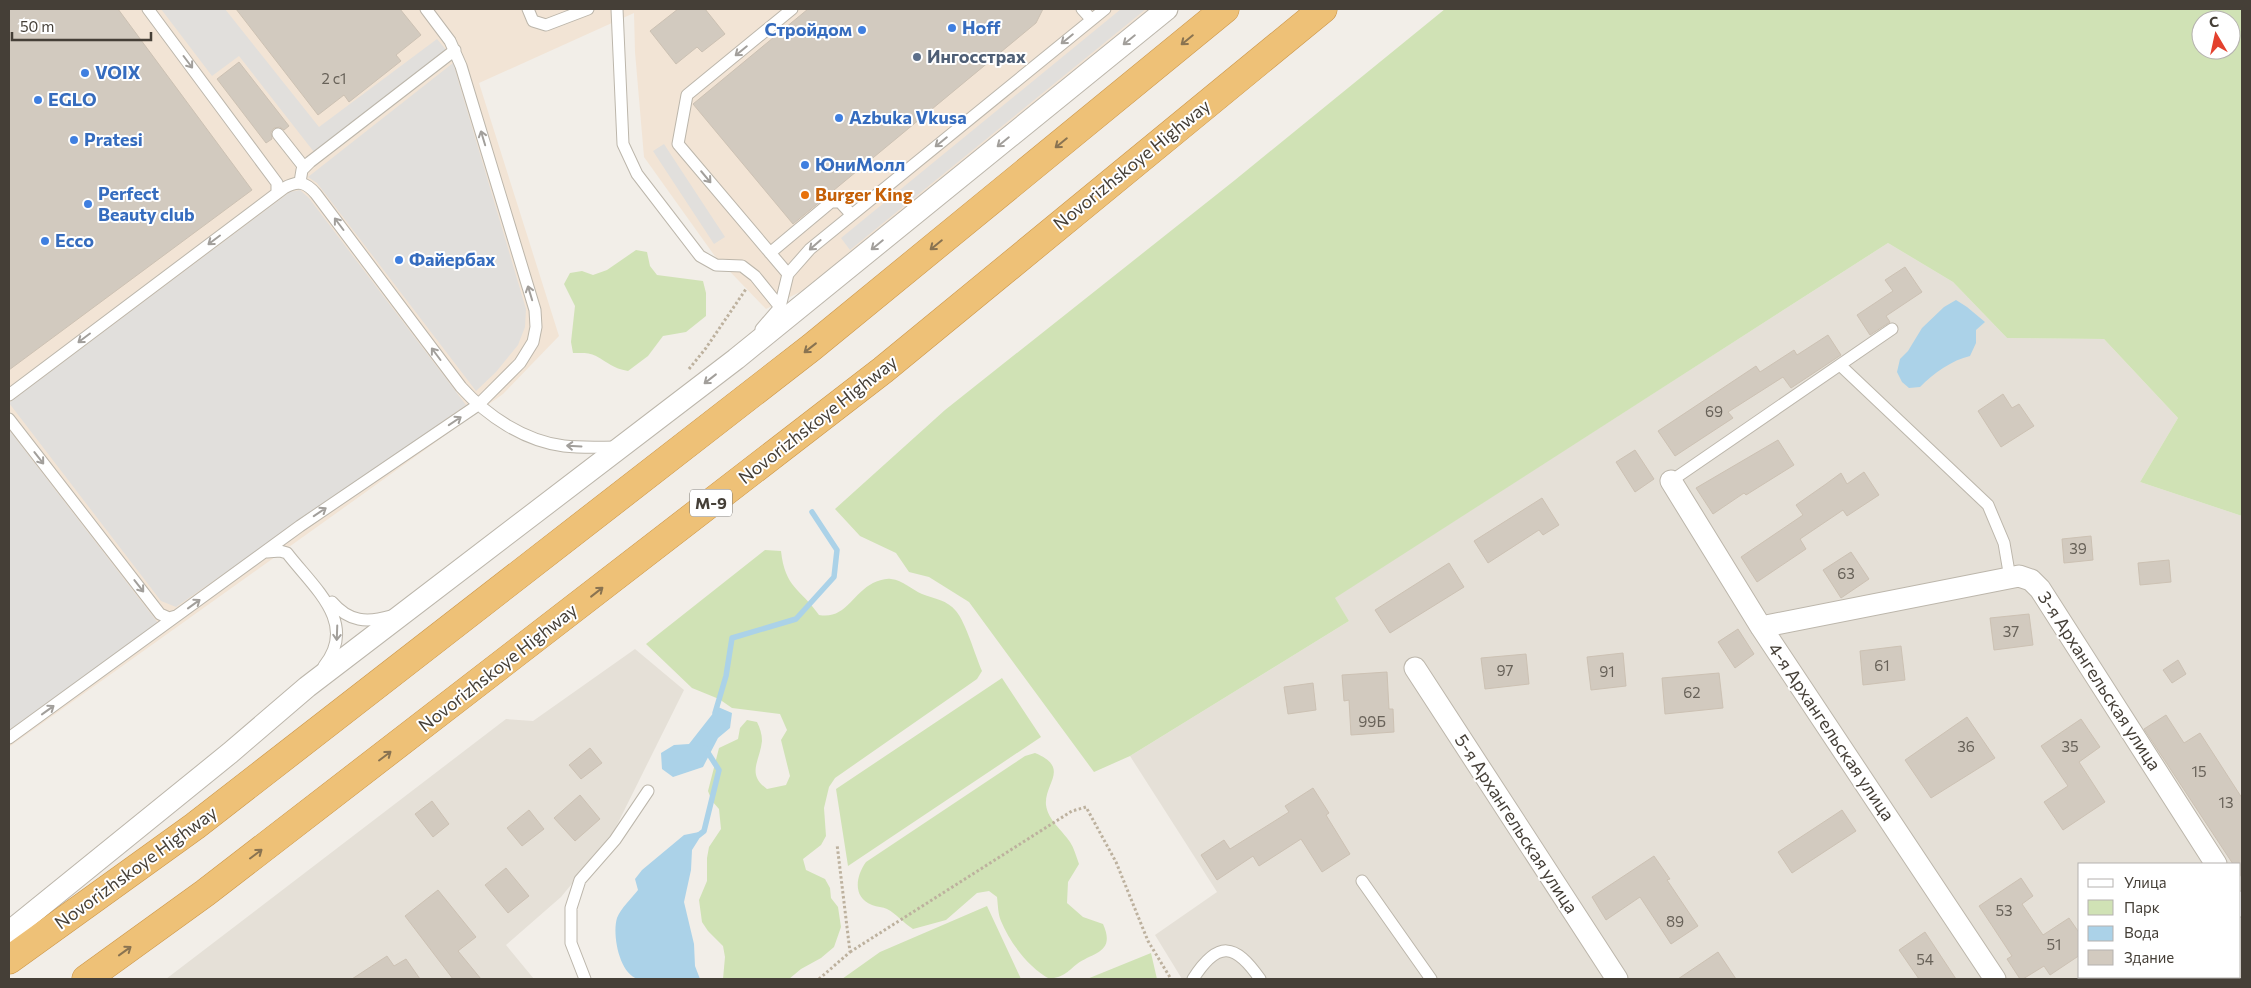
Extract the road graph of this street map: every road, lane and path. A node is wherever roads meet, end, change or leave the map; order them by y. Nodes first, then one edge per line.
1 (148, 9) edge
2 (426, 9) edge
3 (528, 9) edge
4 (588, 9) edge
5 (618, 9) edge
6 (792, 9) edge
7 (1082, 9) edge
8 (1104, 9) edge
9 (1167, 9) edge
10 (1225, 9) edge
11 (1323, 9) edge
12 (1092, 19) junction
13 (455, 50) junction
14 (278, 134) dead end
15 (304, 167) junction
16 (300, 182) junction
17 (277, 194) junction
18 (851, 214) junction
19 (770, 253) junction
20 (788, 274) junction
21 (755, 276) junction
22 (780, 307) junction
23 (1892, 329) dead end
24 (736, 359) junction
25 (1840, 365) junction
26 (683, 374) dead end
27 (9, 394) edge
28 (478, 405) junction
29 (9, 420) edge
30 (622, 447) junction
31 (1671, 481) joint
32 (300, 526) junction
33 (265, 552) junction
34 (2010, 578) junction
35 (407, 611) junction
36 (176, 616) junction
37 (1761, 627) junction
38 (1415, 668) dead end
39 (307, 687) junction
40 (9, 738) edge
41 (648, 791) dead end
42 (837, 844) dead end
43 (2215, 863) edge
44 (1362, 881) dead end
45 (9, 932) edge
46 (850, 952) junction
47 (9, 960) edge
48 (86, 979) edge
49 (585, 979) edge
50 (819, 979) edge
51 (1171, 979) edge
52 (1193, 979) edge
53 (1260, 979) edge
54 (1431, 979) edge
55 (1617, 979) edge
56 (1995, 979) edge

1 -> 17 lane
2 - 13 lane
3 - 4 lane
5 - 21 lane
6 -> 19 lane
7 - 12 lane
8 - 12 lane
9 -> 24 street
10 -> 47 highway, Novorizhskoye Highway
48 -> 11 highway, Novorizhskoye Highway / М-9
12 -> 18 lane
13 - 15 lane
28 -> 13 lane
14 - 15 lane
15 - 16 lane
16 - 17 lane
28 -> 16 lane
17 -> 27 lane
18 - 19 lane
18 -> 20 lane
19 - 20 lane
20 - 22 lane
21 - 22 lane
21 - 26 path
22 - 24 lane
23 - 25 lane
24 -> 30 street
25 - 31 lane
25 - 34 lane
30 -> 28 lane
32 -> 28 lane
29 -> 36 lane
30 - 35 street
31 - 37 street, 4-я Архангельская улица
32 - 33 lane
32 - 35 lane
36 -> 33 lane
33 -> 39 lane
34 - 37 street, 3-я Архангельская улица
34 - 43 street, 3-я Архангельская улица
35 - 39 street
40 -> 36 lane
37 - 56 street, 4-я Архангельская улица
38 - 55 street, 5-я Архангельская улица
39 - 45 street
41 - 49 lane
42 - 46 path
44 - 54 lane
46 - 50 path
46 - 51 path
52 - 53 lane

